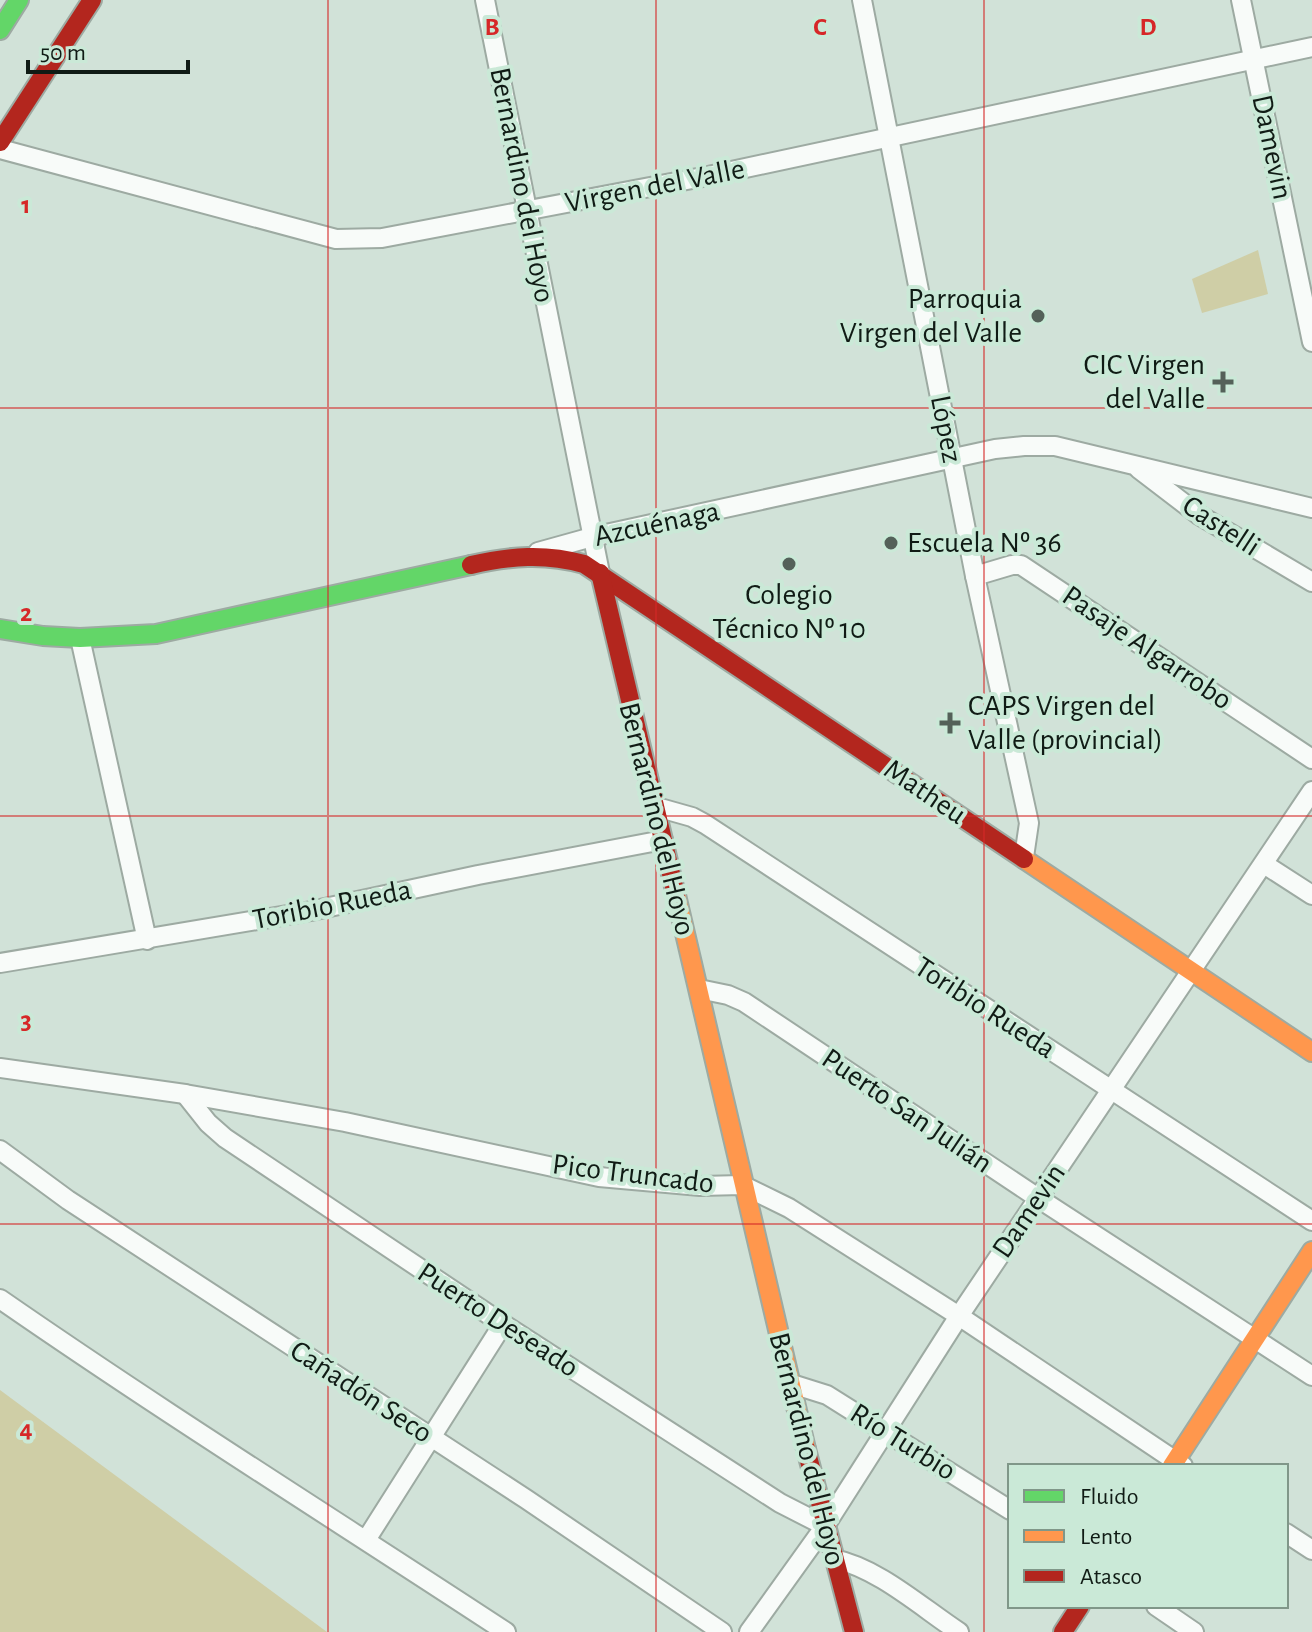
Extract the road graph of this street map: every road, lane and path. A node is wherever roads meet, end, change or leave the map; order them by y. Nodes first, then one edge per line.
1 (19, 0) edge
2 (92, 0) edge
3 (485, 0) edge
4 (862, 0) edge
5 (1241, 0) edge
6 (0, 30) edge
7 (1312, 47) edge
8 (1253, 61) junction
9 (889, 137) junction
10 (0, 142) edge
11 (0, 149) edge
12 (526, 211) junction
13 (1312, 342) edge
14 (951, 459) junction
15 (1134, 465) junction
16 (1312, 508) edge
17 (592, 537) junction
18 (530, 554) junction
19 (600, 573) junction
20 (975, 576) junction
21 (1312, 582) edge
22 (0, 629) edge
23 (80, 638) junction
24 (1312, 759) edge
25 (1312, 791) edge
26 (653, 806) junction
27 (663, 840) junction
28 (1024, 857) junction
29 (1264, 864) junction
30 (1312, 895) edge
31 (147, 940) junction
32 (0, 963) edge
33 (1190, 971) junction
34 (699, 989) junction
35 (1312, 1052) edge
36 (3, 1075) edge
37 (1110, 1089) junction
38 (185, 1094) junction
39 (0, 1150) edge
40 (742, 1185) junction
41 (1038, 1198) junction
42 (1312, 1221) edge
43 (1312, 1251) edge
44 (0, 1299) edge
45 (959, 1316) junction
46 (503, 1324) junction
47 (1254, 1339) junction
48 (1312, 1376) edge
49 (792, 1384) junction
50 (886, 1429) junction
51 (431, 1438) junction
52 (1177, 1464) edge
53 (1008, 1509) edge
54 (825, 1526) junction
55 (1288, 1534) edge
56 (366, 1540) junction
57 (1312, 1550) edge
58 (834, 1559) junction
59 (1079, 1608) edge
60 (1159, 1608) edge
61 (506, 1632) edge
62 (722, 1632) edge
63 (749, 1632) edge
64 (854, 1632) edge
65 (959, 1632) edge
66 (1063, 1632) edge
67 (1194, 1632) edge

1 - 6 street
2 - 10 street
3 - 12 street, Bernardino del Hoyo
4 - 9 street, López
5 - 8 street, Damevin
7 - 8 street, Virgen del Valle
8 - 9 street, Virgen del Valle
8 - 13 street, Damevin
9 - 12 street, Virgen del Valle
9 - 14 street, López
11 - 12 street, Virgen del Valle
12 - 17 street, Bernardino del Hoyo
14 - 15 street, Azcuénaga
14 - 17 street, Azcuénaga
14 - 20 street, López
15 - 16 street, Azcuénaga
15 - 21 street, Castelli
17 - 18 street, Azcuénaga
17 - 19 street, Bernardino del Hoyo
18 - 19 street, Matheu
18 - 23 street, Azcuénaga
19 - 26 street, Bernardino del Hoyo
19 - 28 street, Matheu
20 - 24 street, Pasaje Algarrobo
20 - 28 street, López
22 - 23 street, Azcuénaga
23 - 31 street
25 - 29 street, Damevin
26 - 27 street, Bernardino del Hoyo
26 - 37 street, Toribio Rueda
27 - 31 street, Toribio Rueda
27 - 34 street, Bernardino del Hoyo
28 - 33 street, Matheu
29 - 30 street
29 - 33 street, Damevin
31 - 32 street, Toribio Rueda
33 - 35 street, Matheu
33 - 37 street, Damevin
34 - 40 street, Bernardino del Hoyo
34 - 41 street, Puerto San Julián
36 - 38 street, Pico Truncado
37 - 41 street, Damevin
37 - 42 street, Toribio Rueda
38 - 40 street, Pico Truncado
38 - 46 street, Puerto Deseado
39 - 51 street, Cañadón Seco
40 - 45 street, Pico Truncado
40 - 49 street, Bernardino del Hoyo
41 - 45 street, Damevin
41 - 47 street, Puerto San Julián
43 - 47 street
44 - 56 street
45 - 50 street, Damevin
45 - 52 street, Pico Truncado
46 - 51 street
46 - 54 street, Puerto Deseado
47 - 48 street, Puerto San Julián
47 - 52 street
49 - 50 street, Río Turbio
49 - 54 street, Bernardino del Hoyo
50 - 53 street, Río Turbio
50 - 54 street, Damevin
51 - 56 street
51 - 62 street, Cañadón Seco
54 - 58 street, Bernardino del Hoyo
54 - 63 street, Damevin
55 - 57 street
56 - 61 street
58 - 64 street, Bernardino del Hoyo
58 - 65 street
59 - 66 street
60 - 67 street

